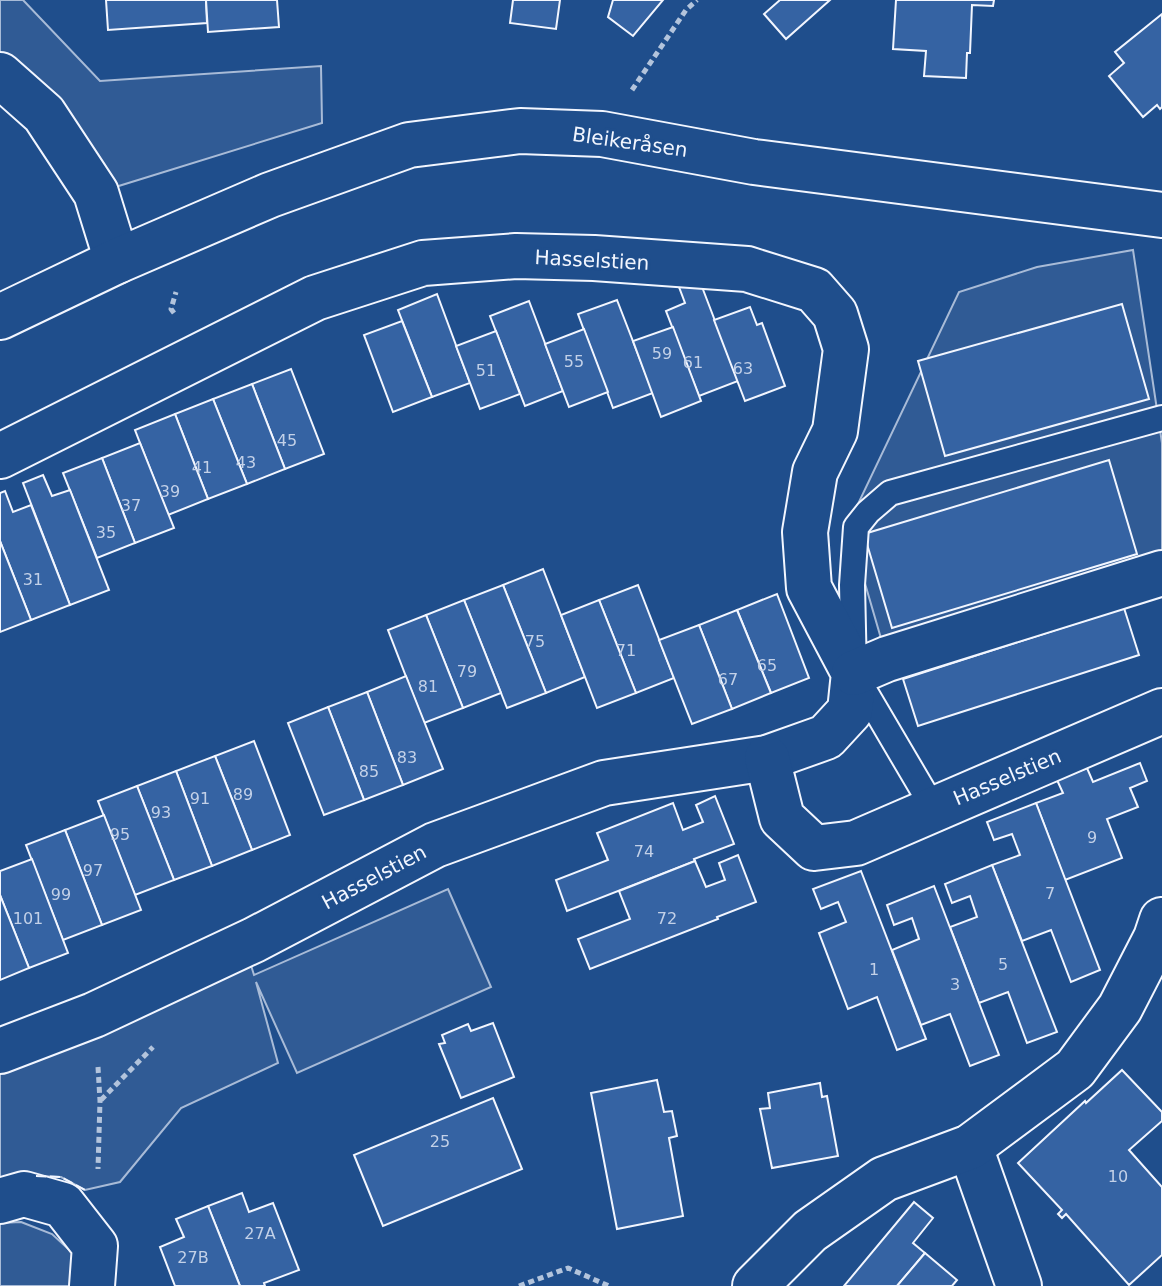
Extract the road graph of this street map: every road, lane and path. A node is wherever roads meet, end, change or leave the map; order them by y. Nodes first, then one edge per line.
1 (697, 0) edge
2 (0, 75) edge
3 (602, 134) junction
4 (1162, 215) edge
5 (117, 261) junction
6 (0, 317) edge
7 (1162, 418) edge
8 (0, 456) edge
9 (1162, 573) edge
10 (854, 673) junction
11 (1162, 711) edge
12 (767, 758) junction
13 (934, 809) junction
14 (1162, 920) edge
15 (94, 1015) junction
16 (0, 1051) edge
17 (970, 1147) junction
18 (0, 1201) edge
19 (94, 1266) edge
20 (519, 1286) edge
21 (609, 1286) edge
22 (755, 1286) edge
23 (1019, 1286) edge

1 - 3 path
2 - 5 street
3 - 4 street, Bleikeråsen
3 - 5 street, Bleikeråsen
5 - 6 street, Bleikeråsen
7 - 10 lane
8 - 10 street, Hasselstien
9 - 10 street
10 - 12 street, Hasselstien
10 - 13 lane
11 - 13 street, Hasselstien
12 - 13 street, Hasselstien
12 - 15 street, Hasselstien
14 - 17 street
15 - 16 street, Hasselstien
15 - 19 path
17 - 22 street
17 - 23 street
18 - 19 street
20 - 21 path

